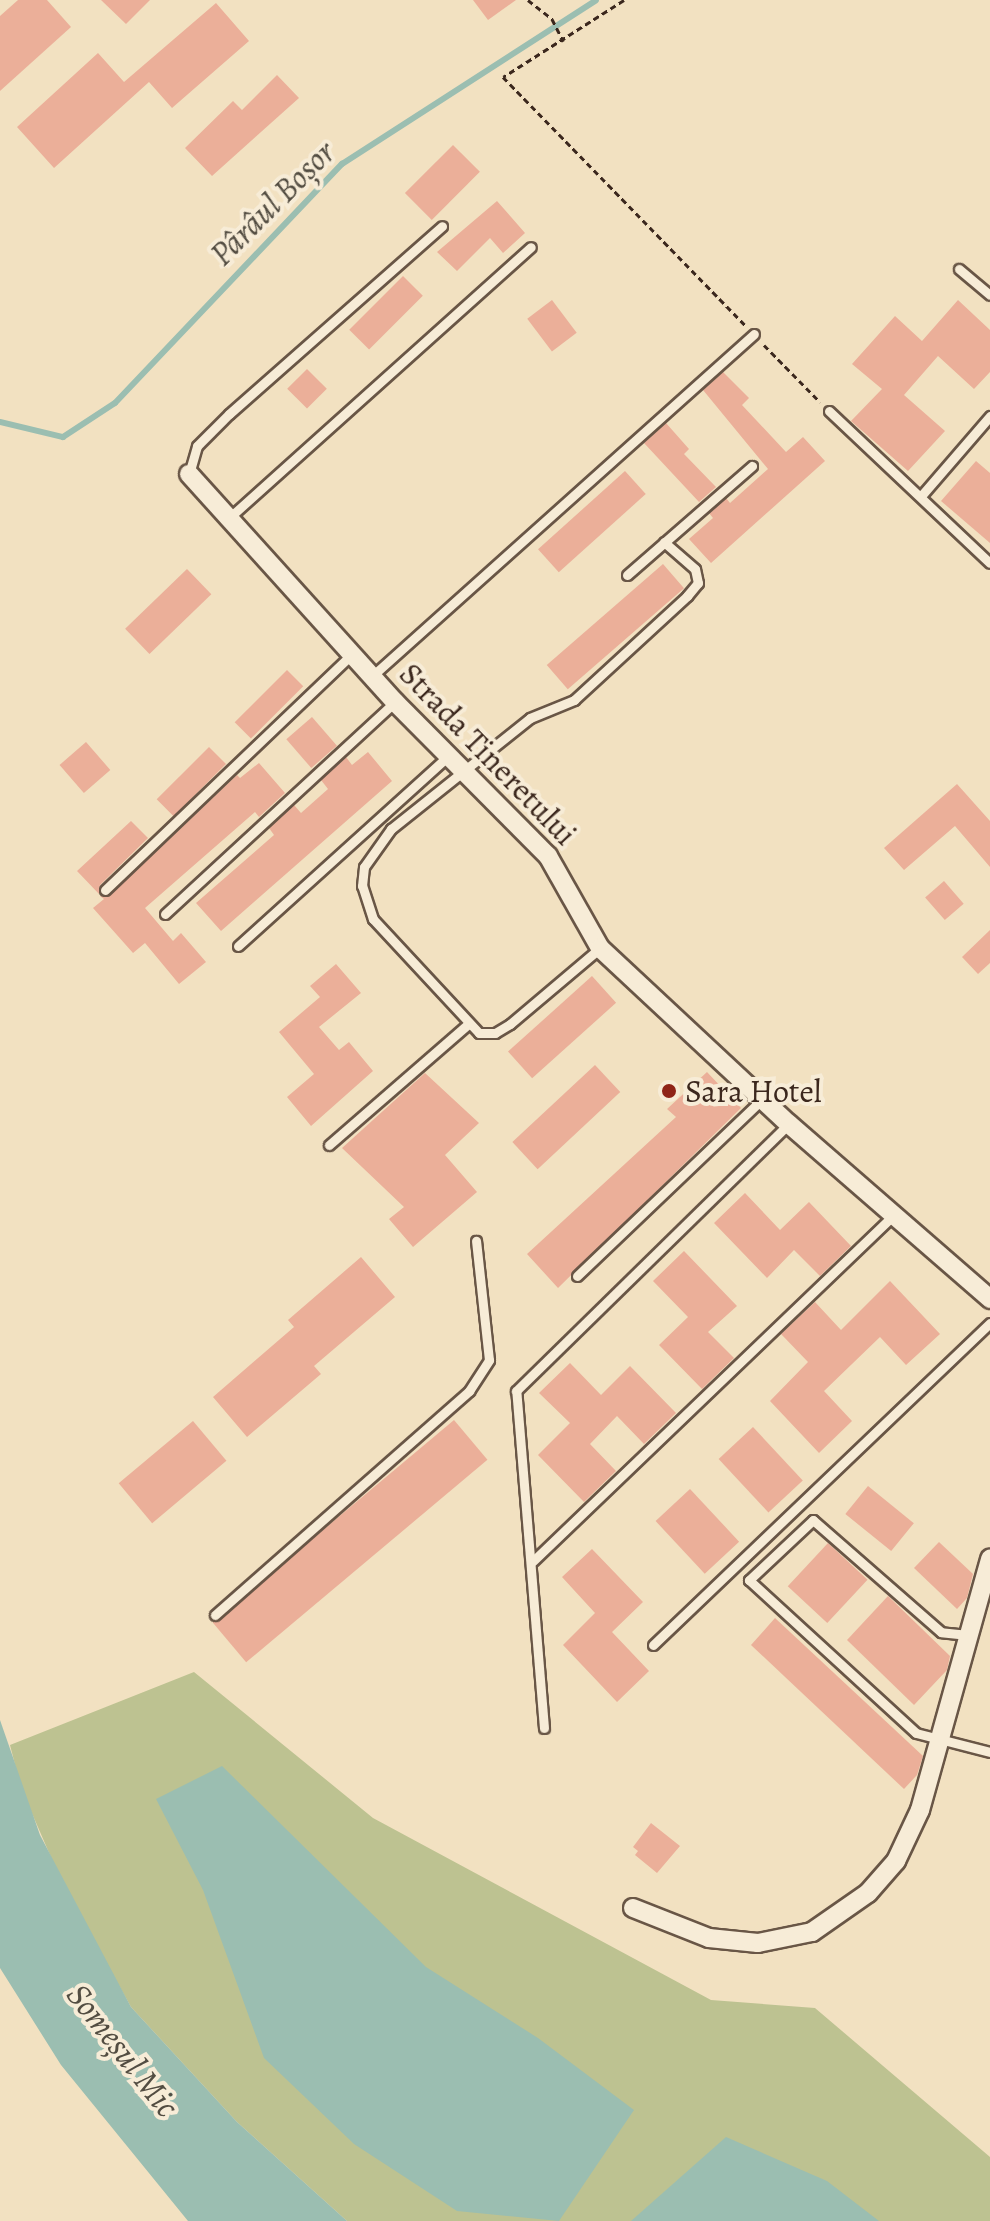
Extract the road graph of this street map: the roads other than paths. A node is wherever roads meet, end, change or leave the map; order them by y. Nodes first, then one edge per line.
1 (442, 226) dead end
2 (531, 247) dead end
3 (959, 269) dead end
4 (990, 295) edge
5 (754, 334) road end
6 (829, 411) road end
7 (990, 416) edge
8 (752, 466) dead end
9 (189, 474) joint
10 (921, 496) junction
11 (230, 517) junction
12 (664, 542) junction
13 (990, 563) edge
14 (627, 575) dead end
15 (352, 654) junction
16 (371, 677) junction
17 (395, 702) junction
18 (454, 764) junction
19 (105, 890) dead end
20 (165, 914) dead end
21 (238, 946) dead end
22 (600, 948) junction
23 (467, 1025) junction
24 (762, 1099) junction
25 (789, 1124) junction
26 (329, 1145) dead end
27 (893, 1216) junction
28 (476, 1241) dead end
29 (577, 1276) dead end
30 (990, 1299) edge
31 (990, 1323) edge
32 (990, 1559) edge
33 (533, 1561) junction
34 (215, 1615) dead end
35 (968, 1635) junction
36 (653, 1645) dead end
37 (544, 1728) dead end
38 (939, 1738) junction
39 (990, 1752) edge
40 (633, 1908) dead end

1 - 9 lane
2 - 11 lane
3 - 4 lane
5 - 16 lane
6 - 10 lane
7 - 10 lane
8 - 12 lane
9 - 11 street, Strada Tineretului
10 - 13 lane
11 - 15 street, Strada Tineretului
12 - 14 lane
12 - 18 lane
15 - 16 street, Strada Tineretului
15 - 19 lane
16 - 17 street, Strada Tineretului
17 - 18 street, Strada Tineretului
17 - 20 lane
18 - 21 lane
18 - 22 street, Strada Tineretului
18 - 23 lane
22 - 23 lane
22 - 24 street, Strada Tineretului
23 - 26 lane
24 - 25 street, Strada Tineretului
24 - 29 lane
25 - 27 street, Strada Tineretului
25 - 33 lane
27 - 30 street, Strada Tineretului
27 - 33 lane
28 - 34 lane
31 - 36 lane
32 - 35 street
33 - 37 lane
35 - 38 street
35 - 38 lane
38 - 39 lane
38 - 40 street

